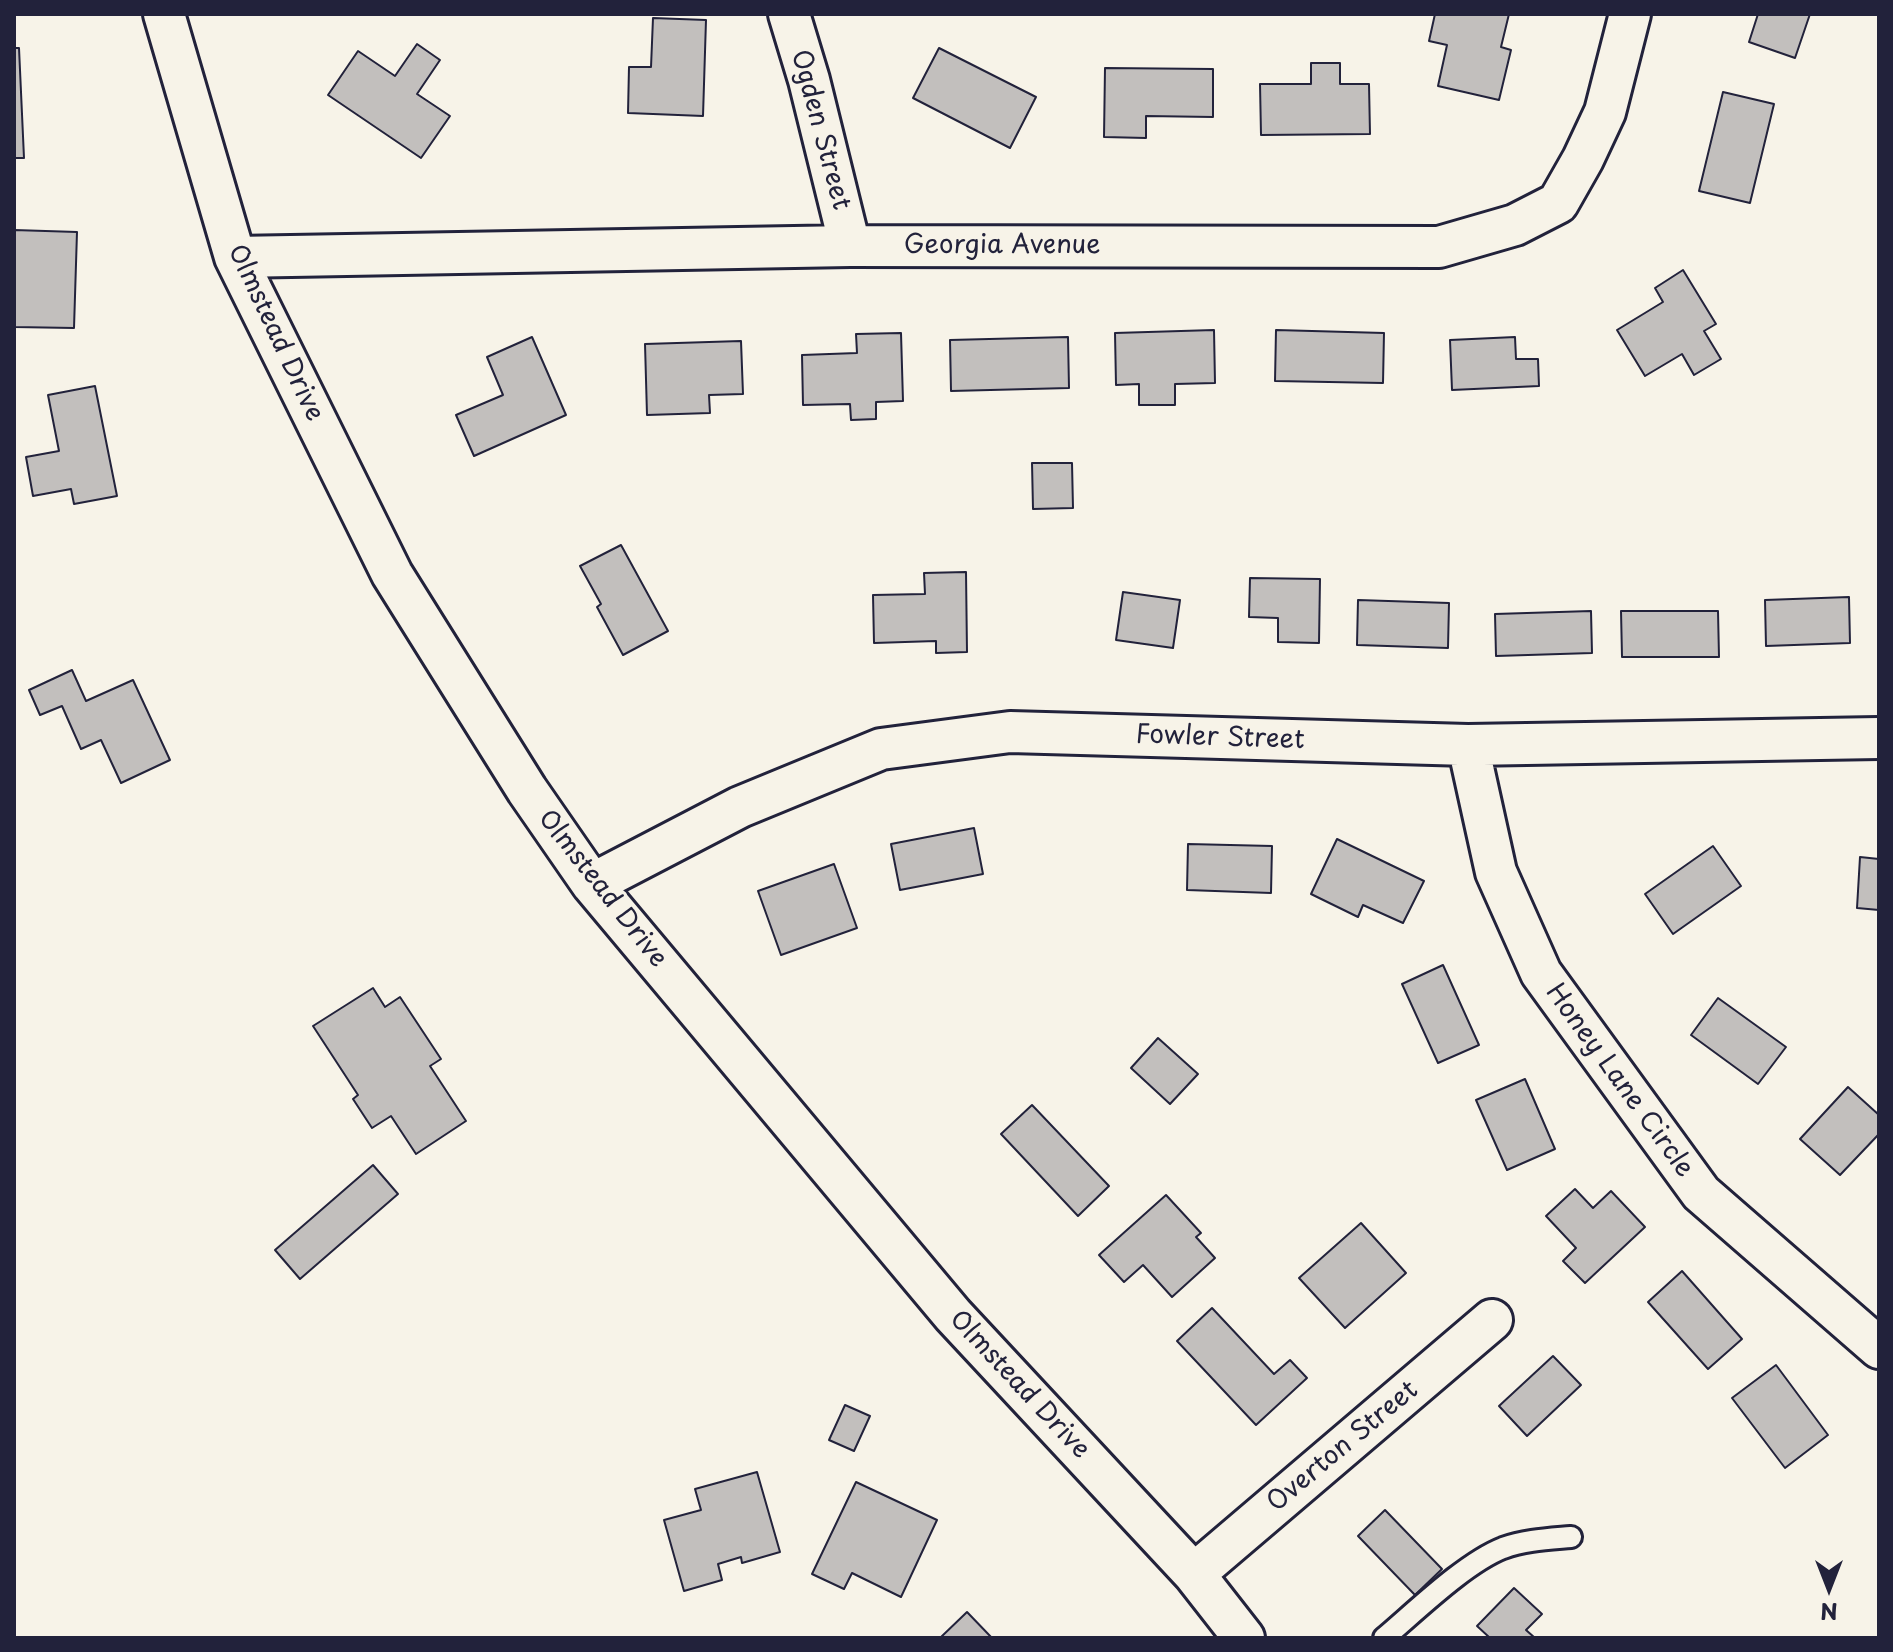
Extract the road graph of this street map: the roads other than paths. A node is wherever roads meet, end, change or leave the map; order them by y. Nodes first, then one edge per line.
1 (164, 14) edge
2 (789, 14) edge
3 (1630, 14) edge
4 (850, 246) junction
5 (235, 257) junction
6 (1879, 738) edge
7 (1468, 745) junction
8 (592, 884) junction
9 (1492, 1320) dead end
10 (1879, 1348) edge
11 (1571, 1537) dead end
12 (1194, 1574) junction
13 (1232, 1634) edge
14 (1384, 1638) edge

1 - 5 street, Olmstead Drive
2 - 4 street, Ogden Street
3 - 4 street, Georgia Avenue
4 - 5 street, Georgia Avenue
5 - 8 street, Olmstead Drive
6 - 7 street, Fowler Street
7 - 8 street, Fowler Street
7 - 10 street, Honey Lane Circle
8 - 12 street, Olmstead Drive
9 - 12 street, Overton Street
11 - 14 lane
12 - 13 street, Olmstead Drive

